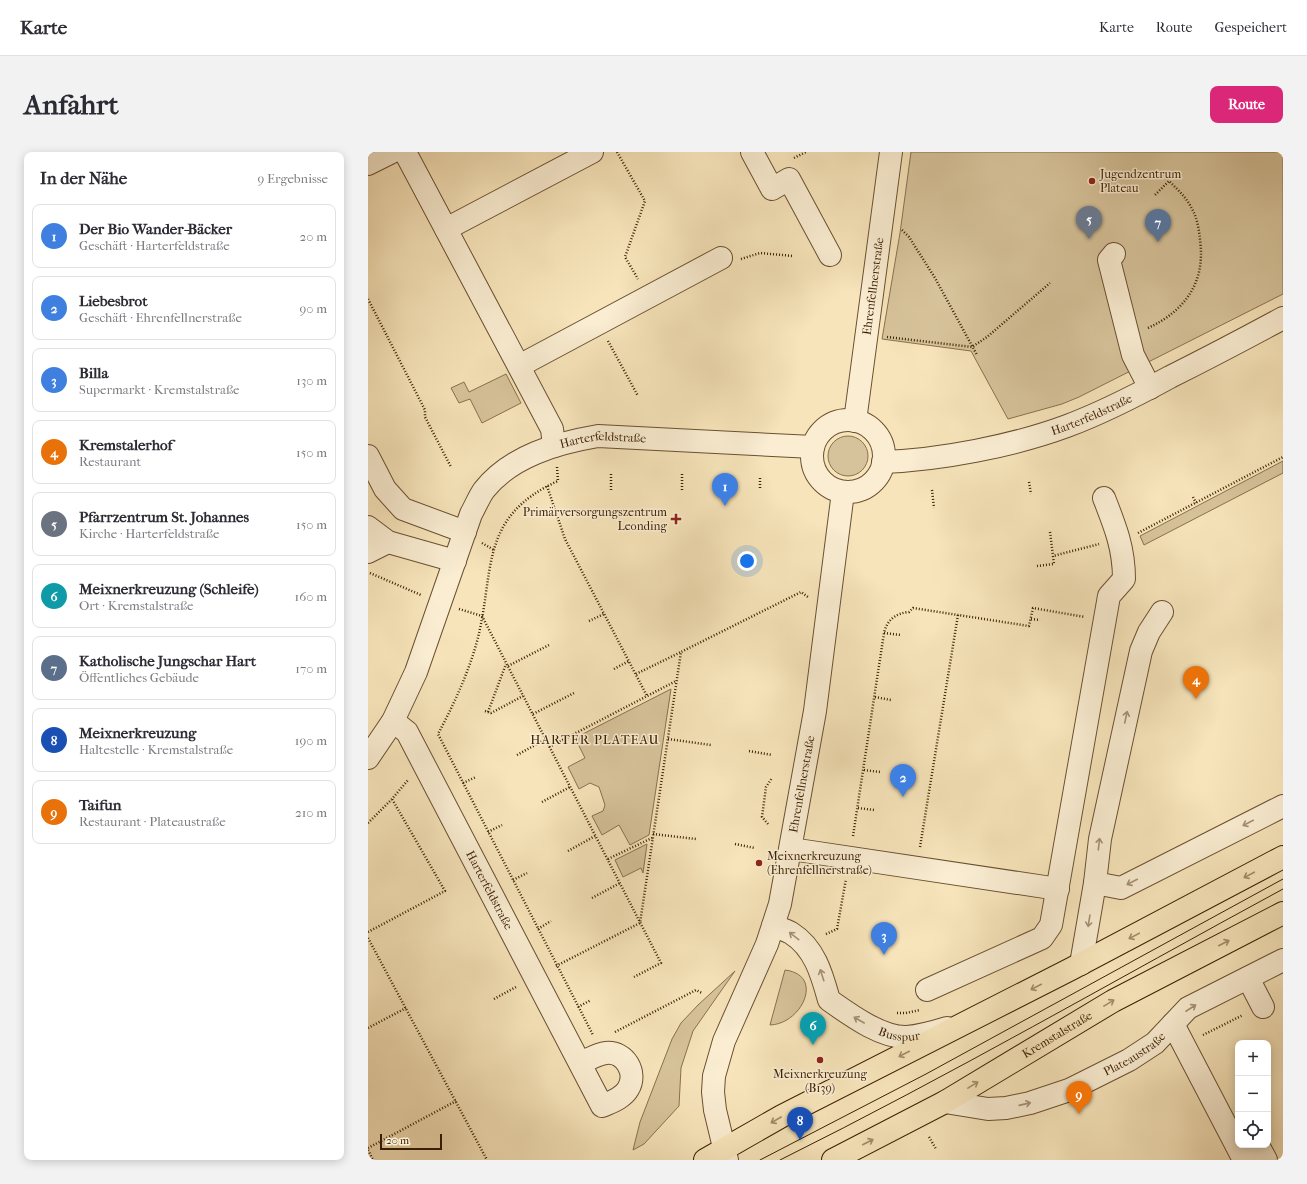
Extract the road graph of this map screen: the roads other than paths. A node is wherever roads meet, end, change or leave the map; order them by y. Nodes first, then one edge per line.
1 (392, 152) edge
2 (406, 152) edge
3 (592, 152) edge
4 (752, 152) edge
5 (891, 152) edge
6 (368, 164) edge
7 (446, 229) junction
8 (1114, 254) dead end
9 (830, 255) dead end
10 (730, 259) road end
11 (1283, 318) edge
12 (519, 366) junction
13 (1150, 388) junction
14 (855, 421) junction
15 (554, 446) junction
16 (813, 447) junction
17 (368, 456) edge
18 (883, 462) junction
19 (843, 492) junction
20 (1104, 498) dead end
21 (368, 527) edge
22 (465, 532) junction
23 (388, 542) junction
24 (368, 552) edge
25 (455, 561) junction
26 (1162, 612) dead end
27 (393, 721) junction
28 (368, 758) edge
29 (1283, 806) edge
30 (792, 848) junction
31 (1283, 857) edge
32 (1095, 882) junction
33 (1058, 889) junction
34 (1283, 913) edge
35 (773, 926) junction
36 (1283, 960) edge
37 (1081, 964) junction
38 (1248, 978) junction
39 (928, 990) dead end
40 (1262, 1006) road end
41 (976, 1018) junction
42 (1173, 1024) junction
43 (580, 1064) dead end
44 (945, 1102) junction
45 (1260, 1148) edge
46 (726, 1155) edge
47 (705, 1160) edge
48 (833, 1160) edge
49 (1244, 1160) edge
50 (1266, 1160) edge

1 - 6 street
2 - 7 street
3 - 7 street
4 - 9 street
5 - 14 street, Ehrenfellnerstraße
7 - 12 street
8 - 13 street
10 - 12 street
11 - 13 street, Harterfeldstraße
12 - 15 street
13 - 18 street, Harterfeldstraße
14 - 16 street
14 - 18 street
15 - 16 street, Harterfeldstraße
15 - 22 street, Harterfeldstraße
16 - 19 street
17 - 22 street
18 - 19 street
19 - 30 street, Ehrenfellnerstraße
20 - 33 street
21 - 23 street
22 - 25 street, Harterfeldstraße
23 - 24 street
23 - 25 street
25 - 27 street, Harterfeldstraße
32 -> 26 street
27 - 28 street, Harterfeldstraße
27 - 43 street, Harterfeldstraße
29 -> 32 street
30 - 33 street
30 - 35 street, Ehrenfellnerstraße
31 -> 37 main road
32 -> 37 street
33 - 39 street
44 -> 34 main road, Kremstalstraße
41 -> 35 street, Busspur
35 - 46 street, Ehrenfellnerstraße
36 - 38 street, Plateaustraße
37 -> 41 main road
38 - 40 street
42 -> 38 street, Plateaustraße
41 -> 46 main road
44 -> 42 street, Plateaustraße
42 - 49 street
48 -> 44 main road, Kremstalstraße
45 - 50 street
46 - 47 main road

